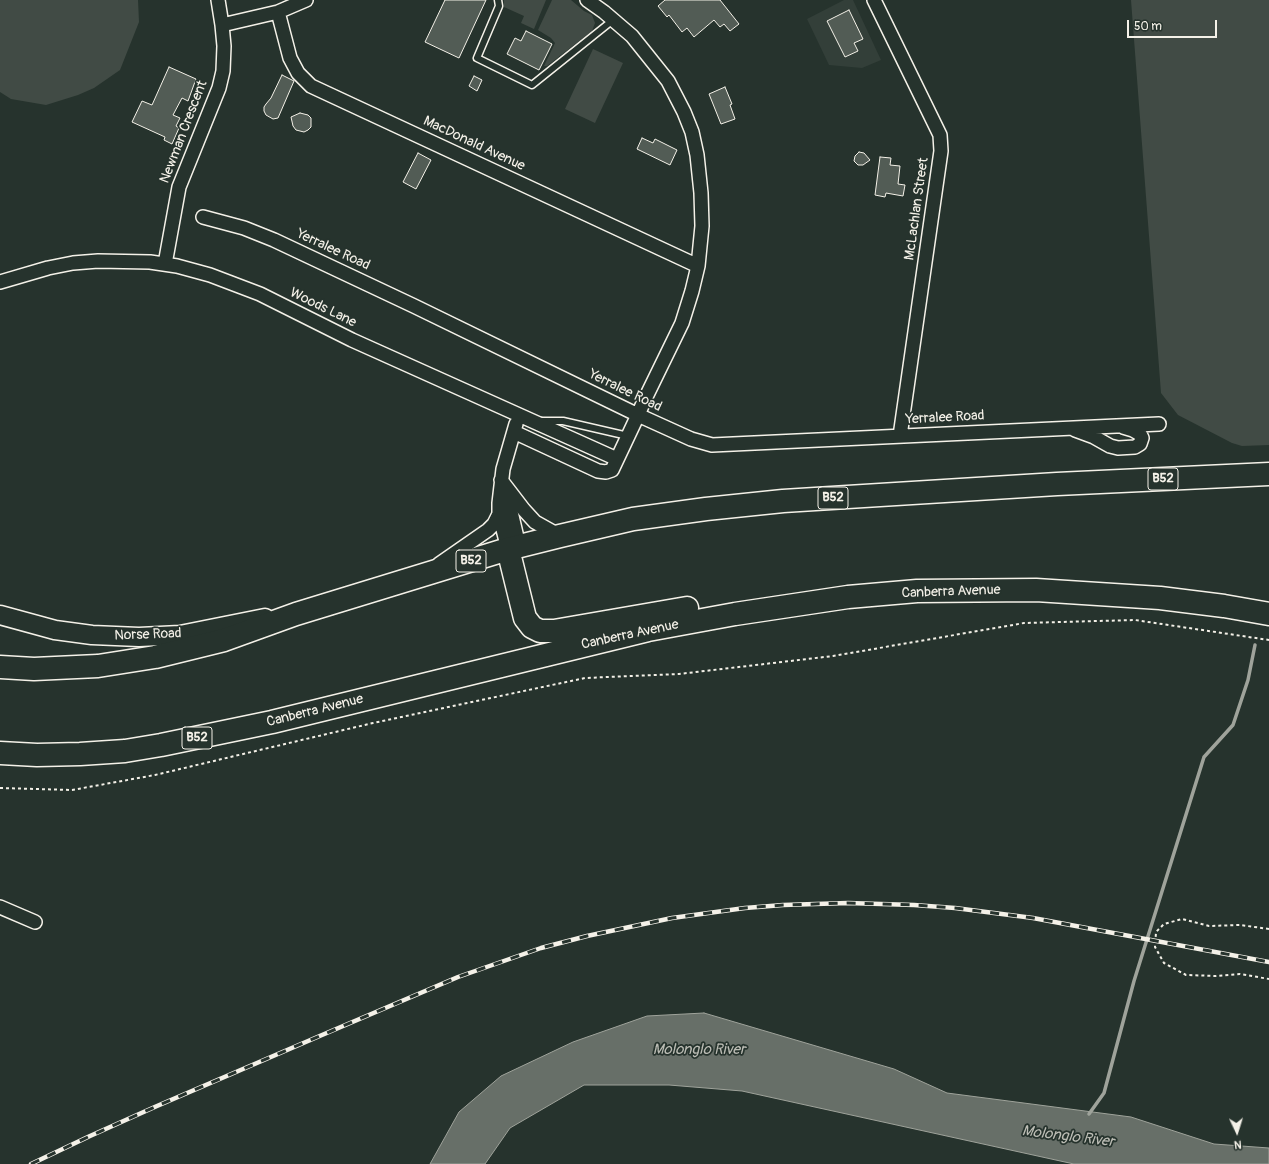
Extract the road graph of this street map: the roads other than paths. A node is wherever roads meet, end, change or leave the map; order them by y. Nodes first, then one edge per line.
1 (218, 0) edge
2 (306, 0) edge
3 (498, 0) edge
4 (587, 0) edge
5 (874, 0) edge
6 (278, 12) junction
7 (613, 20) junction
8 (222, 25) junction
9 (203, 217) dead end
10 (165, 264) junction
11 (698, 266) junction
12 (0, 282) edge
13 (519, 415) junction
14 (638, 415) junction
15 (534, 421) junction
16 (1159, 424) dead end
17 (1118, 426) junction
18 (1066, 428) junction
19 (514, 432) junction
20 (628, 436) junction
21 (900, 436) junction
22 (617, 458) junction
23 (1269, 474) edge
24 (502, 483) junction
25 (499, 514) junction
26 (560, 536) junction
27 (513, 548) junction
28 (423, 575) junction
29 (917, 591) junction
30 (296, 614) junction
31 (1269, 614) edge
32 (0, 615) edge
33 (536, 630) junction
34 (520, 662) junction
35 (0, 667) edge
36 (0, 753) edge
37 (0, 907) edge
38 (35, 922) dead end

1 - 8 street, Newman Crescent
2 - 6 street
3 - 7 lane
4 - 7 street
5 - 21 street, McLachlan Street
6 - 8 street
6 - 11 street, MacDonald Avenue
7 - 11 street
8 - 10 street, Newman Crescent
9 - 14 street, Yerralee Road
10 - 12 street, Woods Lane
10 - 13 street, Woods Lane
11 - 14 street
13 - 15 street, Woods Lane
13 - 19 street
14 - 20 street
14 - 21 street, Yerralee Road
15 - 20 lane
15 - 22 street, Woods Lane
16 - 17 street, Yerralee Road
17 - 18 street, Yerralee Road
17 - 18 street, Yerralee Road
18 - 21 street, Yerralee Road
19 - 22 street
19 - 24 street
20 - 22 street
23 - 26 highway, B52
24 - 25 street
24 - 26 street
24 - 27 street
25 - 27 street
25 - 28 street
26 - 27 highway, B52
27 - 28 highway, B52
27 - 33 highway
28 - 30 highway, B52
29 - 31 highway, Canberra Avenue / B52
29 - 33 highway
29 - 34 highway, Canberra Avenue / B52
30 - 32 main road, Norse Road
30 - 35 highway, B52
33 - 34 highway
34 - 36 highway, Canberra Avenue / B52
37 - 38 street

